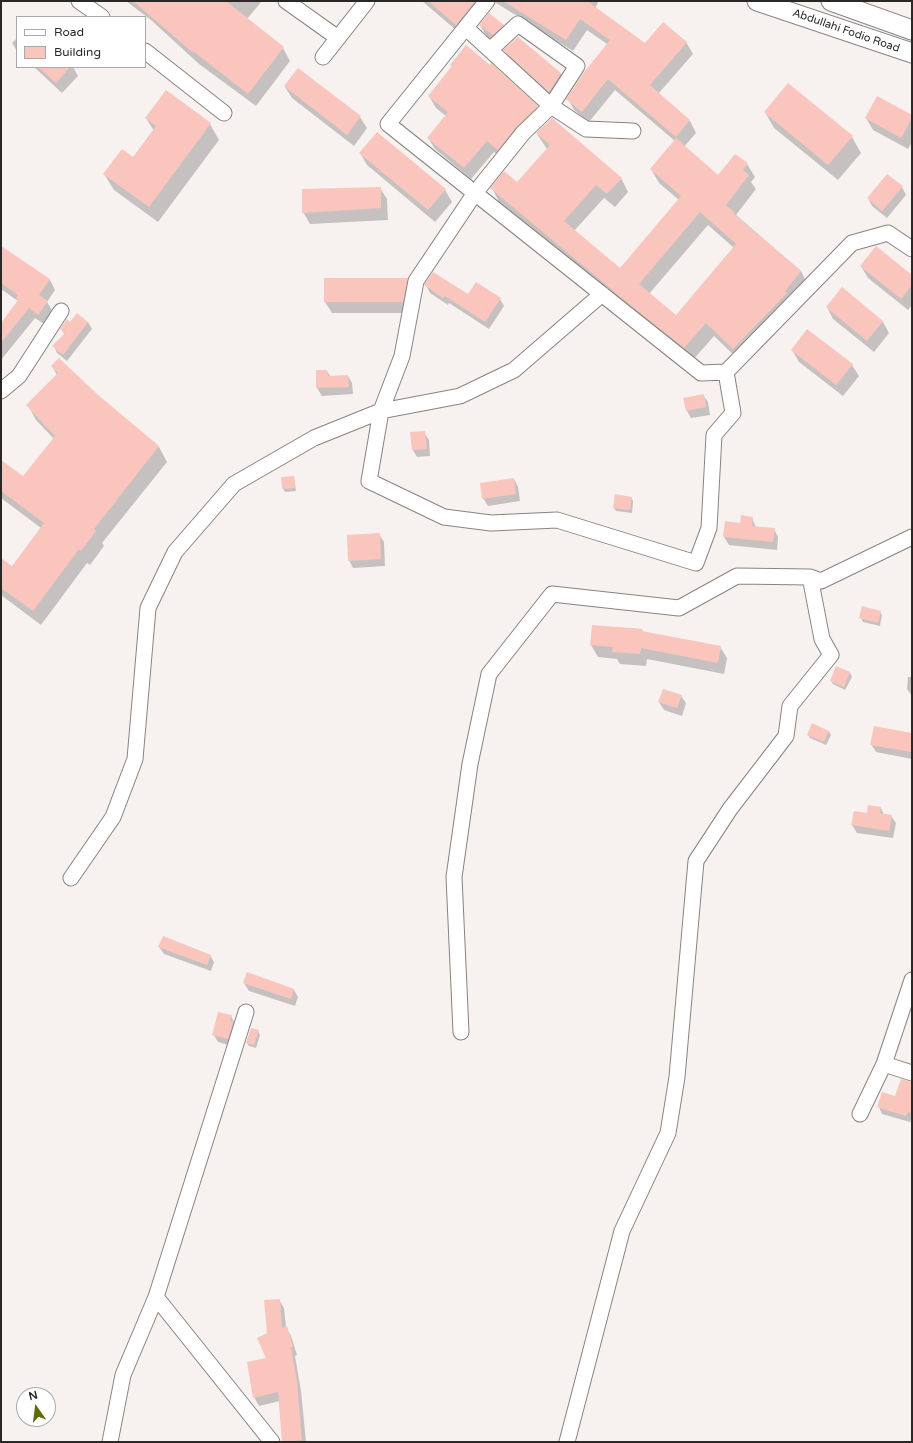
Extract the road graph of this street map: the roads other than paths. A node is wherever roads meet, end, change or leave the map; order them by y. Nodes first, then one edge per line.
1 (79, 1) edge
2 (286, 1) edge
3 (367, 1) edge
4 (487, 1) edge
5 (757, 1) edge
6 (839, 2) edge
7 (101, 16) edge
8 (466, 28) junction
9 (912, 30) edge
10 (338, 38) junction
11 (490, 50) junction
12 (146, 52) edge
13 (912, 53) edge
14 (323, 57) dead end
15 (551, 106) junction
16 (224, 113) dead end
17 (633, 131) dead end
18 (475, 193) junction
19 (912, 249) edge
20 (602, 294) junction
21 (61, 311) dead end
22 (726, 372) junction
23 (1, 391) edge
24 (381, 411) junction
25 (912, 536) edge
26 (810, 577) junction
27 (70, 878) dead end
28 (912, 980) edge
29 (908, 1002) edge
30 (246, 1012) dead end
31 (461, 1032) dead end
32 (884, 1064) junction
33 (912, 1073) edge
34 (860, 1114) dead end
35 (156, 1297) junction
36 (110, 1442) edge
37 (272, 1442) edge
38 (567, 1442) edge

1 - 7 street
2 - 10 street
3 - 10 street
4 - 8 street
5 - 13 main road, Abdullahi Fodio Road
6 - 9 main road, Abdullahi Fodio Road
8 - 11 street
8 - 18 street
10 - 14 street
11 - 15 street
11 - 15 street
12 - 16 street
15 - 17 street
15 - 18 street
18 - 20 street
18 - 24 street
19 - 22 street
20 - 22 street
20 - 24 street
21 - 23 street
22 - 24 street
24 - 27 street
25 - 26 street
26 - 31 street
26 - 38 street
28 - 29 street
29 - 32 street
30 - 35 street
32 - 33 street
32 - 34 street
35 - 36 street
35 - 37 street

